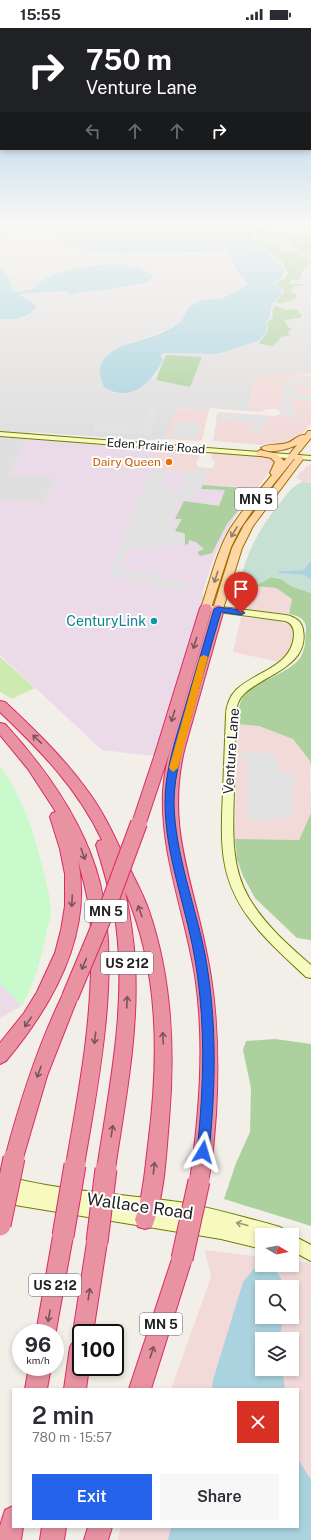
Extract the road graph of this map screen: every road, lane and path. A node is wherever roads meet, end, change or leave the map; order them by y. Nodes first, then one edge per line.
1 (311, 428) edge
2 (0, 430) edge
3 (311, 433) edge
4 (0, 434) edge
5 (263, 450) junction
6 (304, 453) edge
7 (311, 461) edge
8 (268, 484) junction
9 (259, 510) junction
10 (212, 609) junction
11 (0, 705) edge
12 (0, 728) edge
13 (62, 769) junction
14 (45, 782) junction
15 (311, 973) edge
16 (0, 1056) edge
17 (0, 1182) edge
18 (0, 1196) edge
19 (147, 1213) junction
20 (0, 1225) edge
21 (256, 1228) edge
22 (255, 1239) edge
23 (48, 1324) edge
24 (84, 1324) edge
25 (38, 1376) edge
26 (77, 1376) edge
27 (36, 1388) edge
28 (75, 1388) edge
29 (140, 1388) edge
30 (12, 1524) edge
31 (54, 1528) edge
32 (100, 1528) edge
33 (9, 1540) edge
34 (52, 1540) edge
35 (96, 1540) edge

1 - 5 main road
2 - 5 street, Eden Prairie Road
3 - 6 main road, MN 5
4 - 5 street, Eden Prairie Road
5 - 6 street, Eden Prairie Road
5 - 8 main road
6 - 8 main road, MN 5
6 - 9 main road, MN 5
7 - 9 main road
8 -> 10 main road, MN 5
9 - 10 main road, MN 5
10 - 15 street, Venture Lane
10 -> 20 highway, MN 5, bridge
29 -> 10 highway, MN 5, bridge
13 -> 11 highway, US 212
12 - 14 highway, US 212
19 -> 13 highway
24 -> 13 highway, US 212, bridge
14 -> 16 highway
14 -> 23 highway, US 212, bridge
17 - 19 street, Wallace Road
18 - 19 street, Wallace Road
21 -> 19 street, Wallace Road
19 - 22 street, Wallace Road
25 - 27 highway
26 - 28 highway
30 - 33 highway
31 - 34 highway
32 - 35 highway

